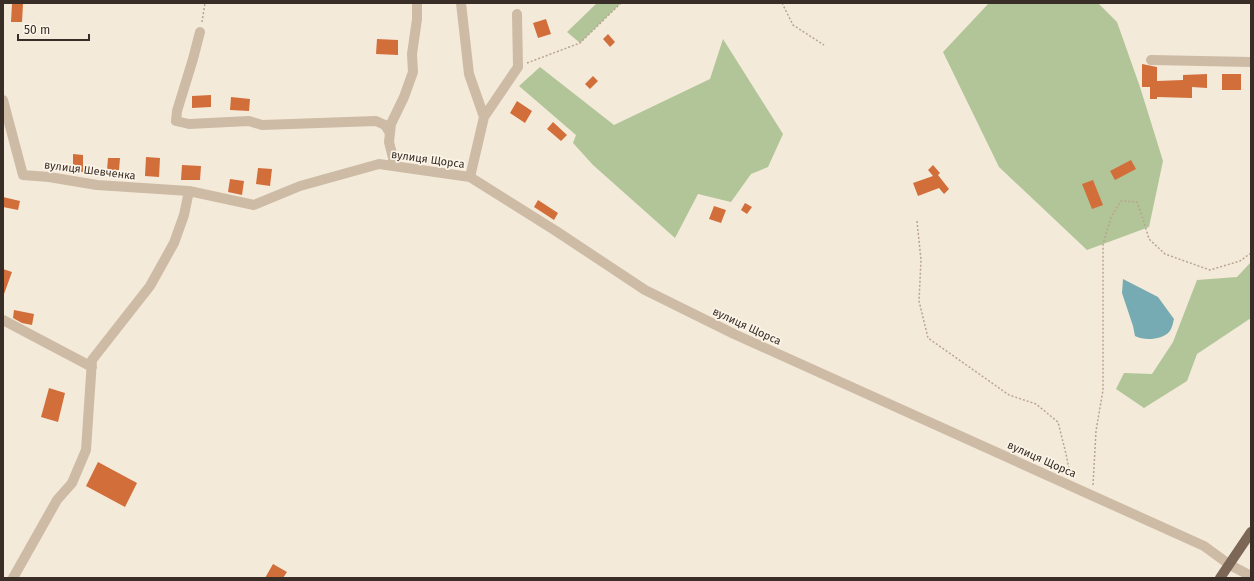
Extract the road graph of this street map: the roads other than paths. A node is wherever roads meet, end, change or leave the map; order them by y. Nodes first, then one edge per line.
1 (417, 3) edge
2 (461, 3) edge
3 (517, 14) dead end
4 (200, 32) road end
5 (1151, 60) dead end
6 (1251, 62) edge
7 (3, 100) edge
8 (484, 117) junction
9 (390, 132) junction
10 (394, 166) junction
11 (470, 177) junction
12 (189, 192) junction
13 (254, 205) joint
14 (3, 320) edge
15 (92, 366) junction
16 (1251, 532) edge
17 (1230, 565) junction
18 (1251, 576) edge
19 (13, 578) edge
20 (1220, 578) edge

1 - 9 street
2 - 8 street
3 - 8 street
4 - 9 street
5 - 6 street
7 - 12 street, вулиця Шевченка
8 - 11 street
9 - 10 street
10 - 11 street, вулиця Щорса
10 - 13 street, вулиця Щорса
11 - 17 street, вулиця Щорса
12 - 13 street, вулиця Шевченка
12 - 15 street
14 - 15 street
15 - 19 street
16 - 17 main road
17 - 18 street, вулиця Щорса
17 - 20 main road

